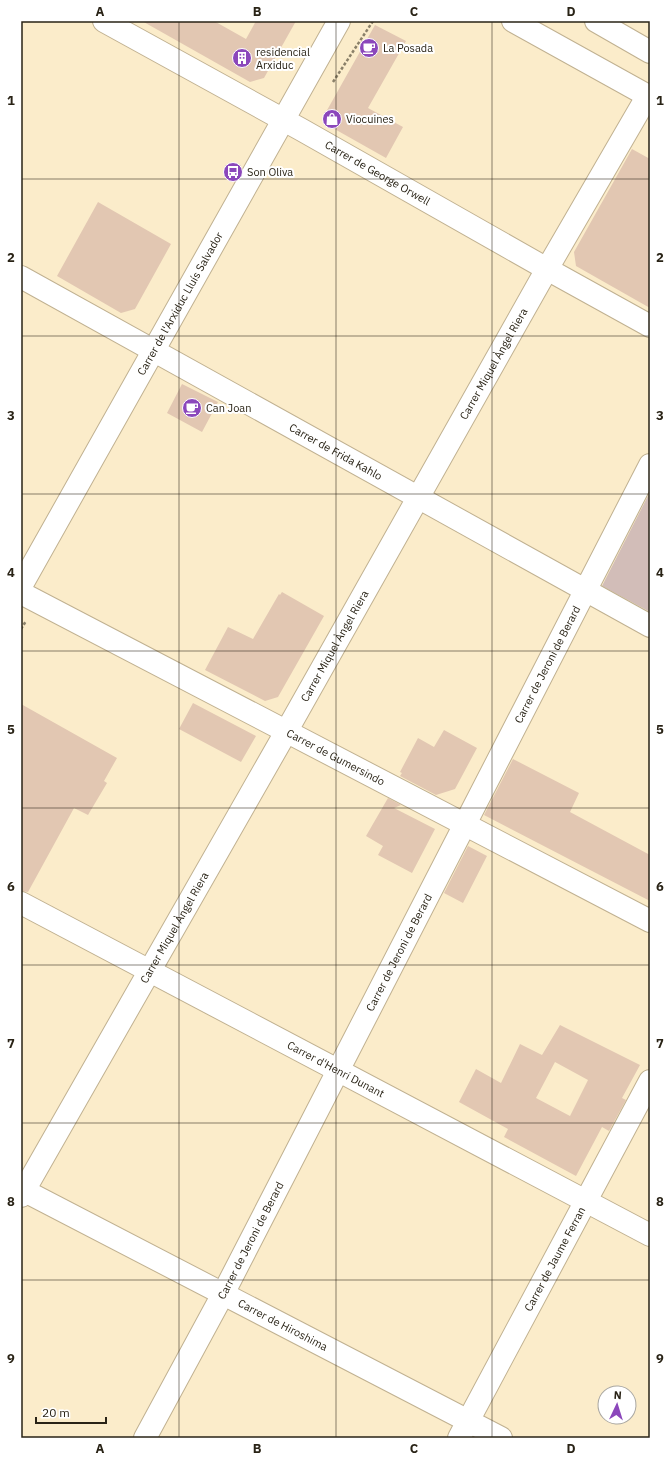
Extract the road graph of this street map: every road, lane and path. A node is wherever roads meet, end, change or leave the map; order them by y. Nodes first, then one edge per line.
1 (104, 21) edge
2 (339, 21) edge
3 (513, 21) edge
4 (596, 21) edge
5 (650, 52) edge
6 (649, 90) edge
7 (284, 120) junction
8 (547, 269) junction
9 (21, 277) edge
10 (650, 326) edge
11 (154, 350) junction
12 (650, 465) edge
13 (418, 498) junction
14 (21, 586) edge
15 (586, 591) junction
16 (21, 593) edge
17 (650, 626) edge
18 (286, 732) junction
19 (465, 825) junction
20 (21, 903) edge
21 (650, 921) edge
22 (150, 971) junction
23 (338, 1070) junction
24 (650, 1081) edge
25 (22, 1192) edge
26 (585, 1201) junction
27 (650, 1235) edge
28 (223, 1294) junction
29 (463, 1429) edge
30 (144, 1438) edge
31 (502, 1438) edge

1 - 7 street, Carrer de George Orwell
2 - 7 street, Carrer de l'Arxiduc Lluís Salvador
3 - 6 street
4 - 5 street
6 - 8 street, Carrer Miquel Àngel Riera
7 - 8 street, Carrer de George Orwell
7 - 11 street, Carrer de l'Arxiduc Lluís Salvador
8 - 10 street, Carrer de George Orwell
8 - 13 street, Carrer Miquel Àngel Riera
9 - 11 street, Carrer de Frida Kahlo
11 - 13 street, Carrer de Frida Kahlo
11 - 14 street, Carrer de l'Arxiduc Lluís Salvador
12 - 15 street, Carrer de Jeroni de Berard
13 - 15 street, Carrer de Frida Kahlo
13 - 18 street, Carrer Miquel Àngel Riera
15 - 17 street, Carrer de Frida Kahlo
15 - 19 street, Carrer de Jeroni de Berard
16 - 18 street, Carrer de Gumersindo
18 - 19 street, Carrer de Gumersindo
18 - 22 street, Carrer Miquel Àngel Riera
19 - 21 street, Carrer de Gumersindo
19 - 23 street, Carrer de Jeroni de Berard
20 - 22 street, Carrer d'Henri Dunant
22 - 23 street, Carrer d'Henri Dunant
22 - 25 street, Carrer Miquel Àngel Riera
23 - 26 street, Carrer d'Henri Dunant
23 - 28 street, Carrer de Jeroni de Berard
24 - 26 street, Carrer de Jaume Ferran
25 - 28 street, Carrer de Hiroshima
26 - 27 street, Carrer d'Henri Dunant
26 - 29 street, Carrer de Jaume Ferran
28 - 29 street, Carrer de Hiroshima
28 - 30 street, Carrer de Jeroni de Berard
29 - 31 street, Carrer de Hiroshima

